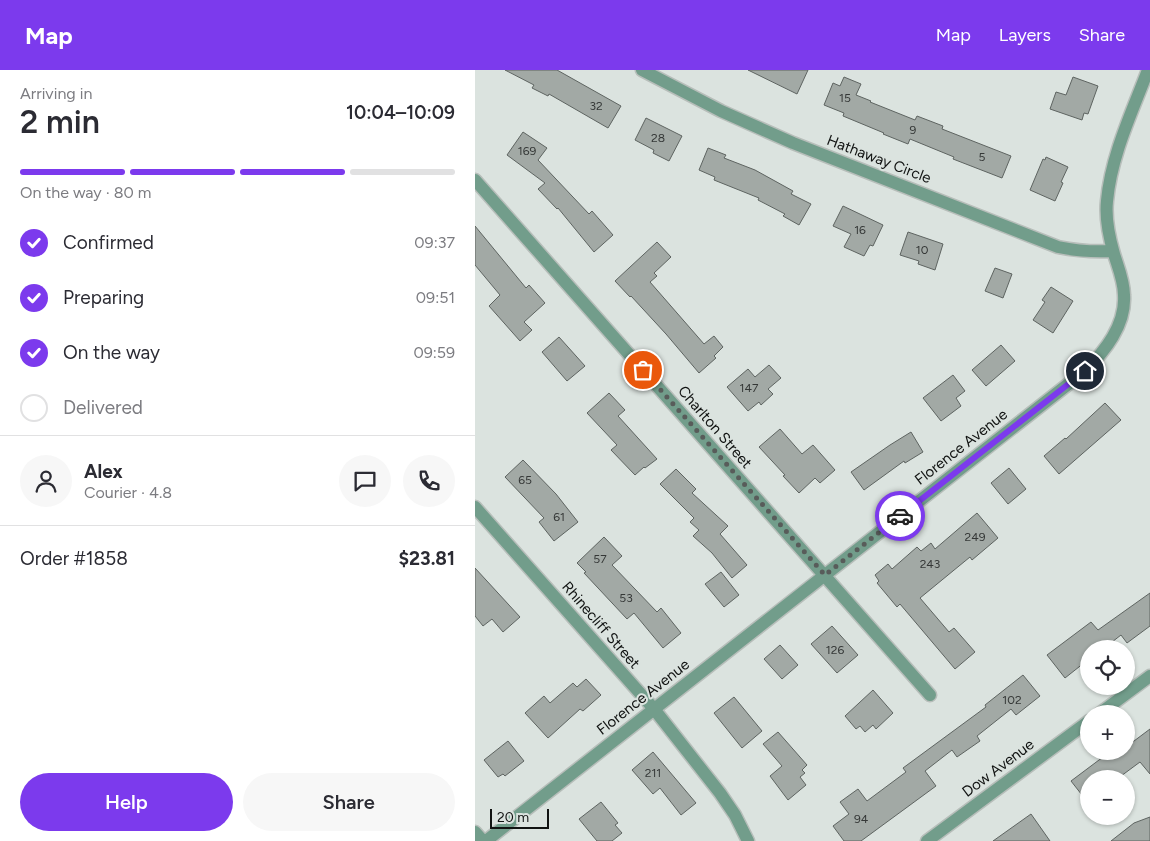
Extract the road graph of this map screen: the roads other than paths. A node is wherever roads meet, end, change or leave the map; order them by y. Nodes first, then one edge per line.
1 (642, 70) edge
2 (1148, 70) edge
3 (475, 180) edge
4 (1113, 251) junction
5 (475, 507) edge
6 (825, 575) junction
7 (1150, 676) edge
8 (930, 695) dead end
9 (1111, 705) edge
10 (654, 709) junction
11 (1080, 728) edge
12 (475, 832) edge
13 (485, 841) edge
14 (748, 841) edge
15 (927, 841) edge

1 - 4 street, Hathaway Circle
2 - 4 street, Florence Avenue
3 - 6 street, Charlton Street
4 - 6 street, Florence Avenue
5 - 10 street, Rhinecliff Street
6 - 8 street, Charlton Street
6 - 10 street, Florence Avenue
7 - 9 street
10 - 13 street, Florence Avenue
10 - 14 street, Rhinecliff Street
11 - 15 street, Dow Avenue
12 - 13 street

